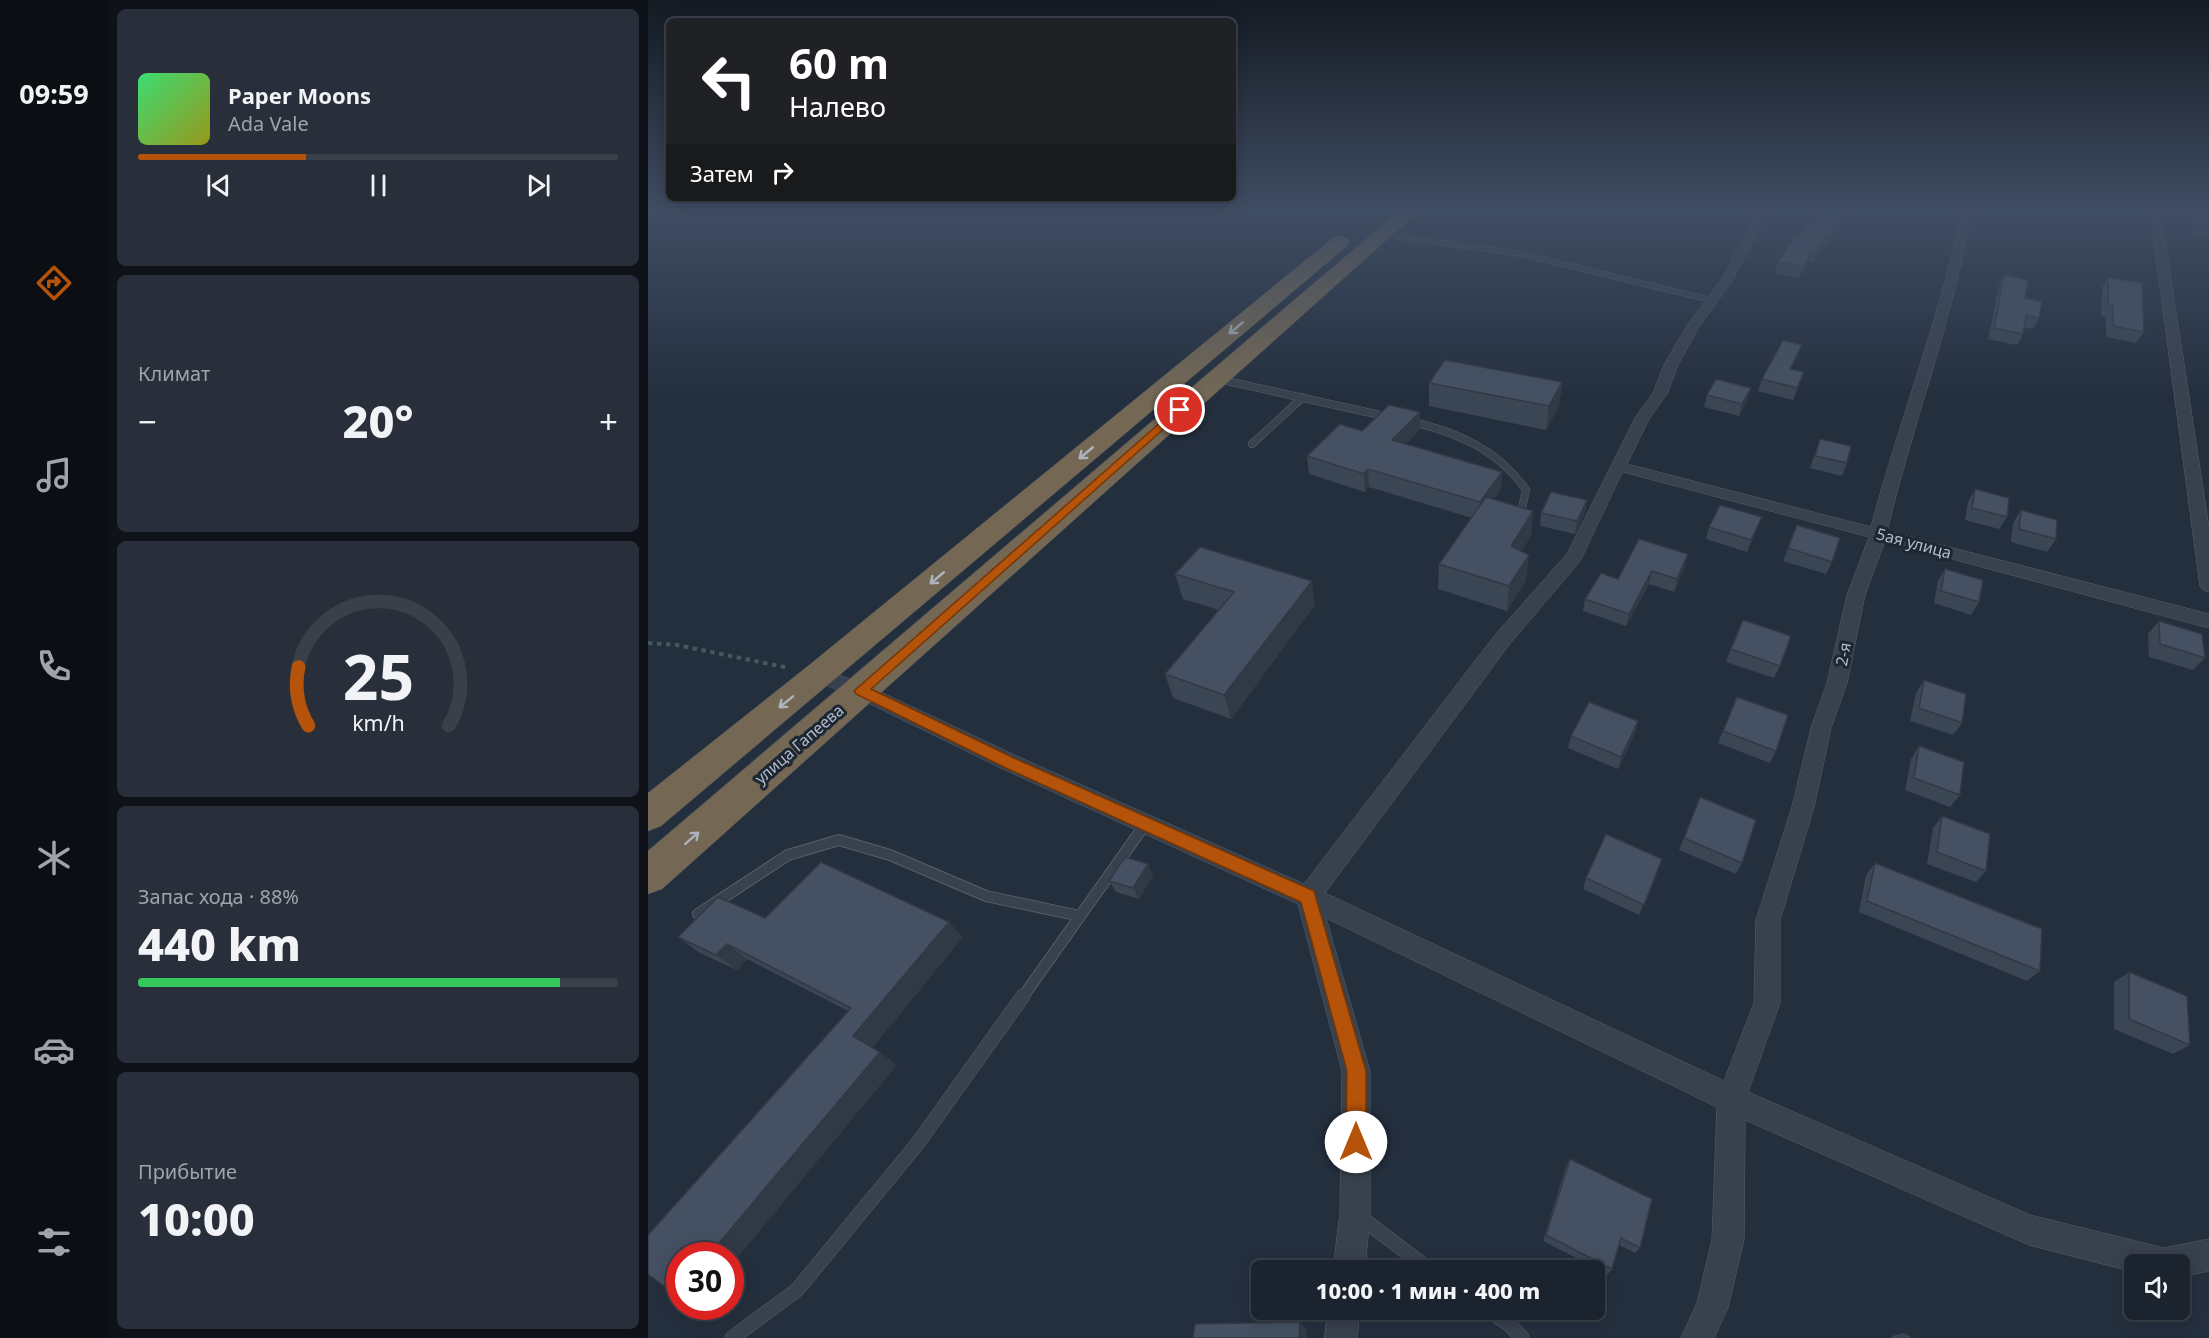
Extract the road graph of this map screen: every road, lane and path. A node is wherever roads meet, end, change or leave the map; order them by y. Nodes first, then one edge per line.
1 (1318, 272) edge
2 (1327, 272) edge
3 (1597, 272) edge
4 (1732, 272) edge
5 (1954, 272) edge
6 (2163, 272) edge
7 (1711, 300) junction
8 (1216, 379) junction
9 (1303, 397) junction
10 (1252, 444) dead end
11 (1618, 466) junction
12 (1521, 513) edge
13 (1878, 534) junction
14 (2209, 586) edge
15 (2209, 621) edge
16 (648, 643) edge
17 (820, 675) junction
18 (861, 691) junction
19 (648, 815) edge
20 (1146, 823) junction
21 (648, 876) edge
22 (1308, 897) junction
23 (698, 914) edge
24 (1080, 916) junction
25 (1731, 1099) junction
26 (1356, 1214) junction
27 (2209, 1254) edge
28 (1350, 1260) edge
29 (1417, 1260) edge
30 (1343, 1320) edge
31 (1503, 1320) edge
32 (732, 1338) edge
33 (1341, 1338) edge
34 (1522, 1338) edge
35 (1697, 1338) edge

1 -> 17 highway, улица Гапеева
2 - 8 highway, улица Гапеева
3 - 7 lane
4 - 7 street
5 - 13 street, 2-я
6 - 14 street
7 - 11 street
8 - 9 lane
8 - 18 highway, улица Гапеева
9 - 10 lane
9 - 12 lane
11 - 13 street, 5ая улица
11 - 22 street
13 - 15 street, 5ая улица
13 - 25 street, 2-я
16 - 17 path
17 - 18 street
17 -> 19 highway, улица Гапеева
18 - 20 street
21 -> 18 highway, улица Гапеева
20 - 22 street
20 - 24 lane
22 - 25 street
22 - 26 street
23 - 24 lane
24 - 32 lane
25 - 27 street
25 - 35 street, 2-я
26 - 28 street
26 - 29 lane
30 - 33 street
31 - 34 lane

